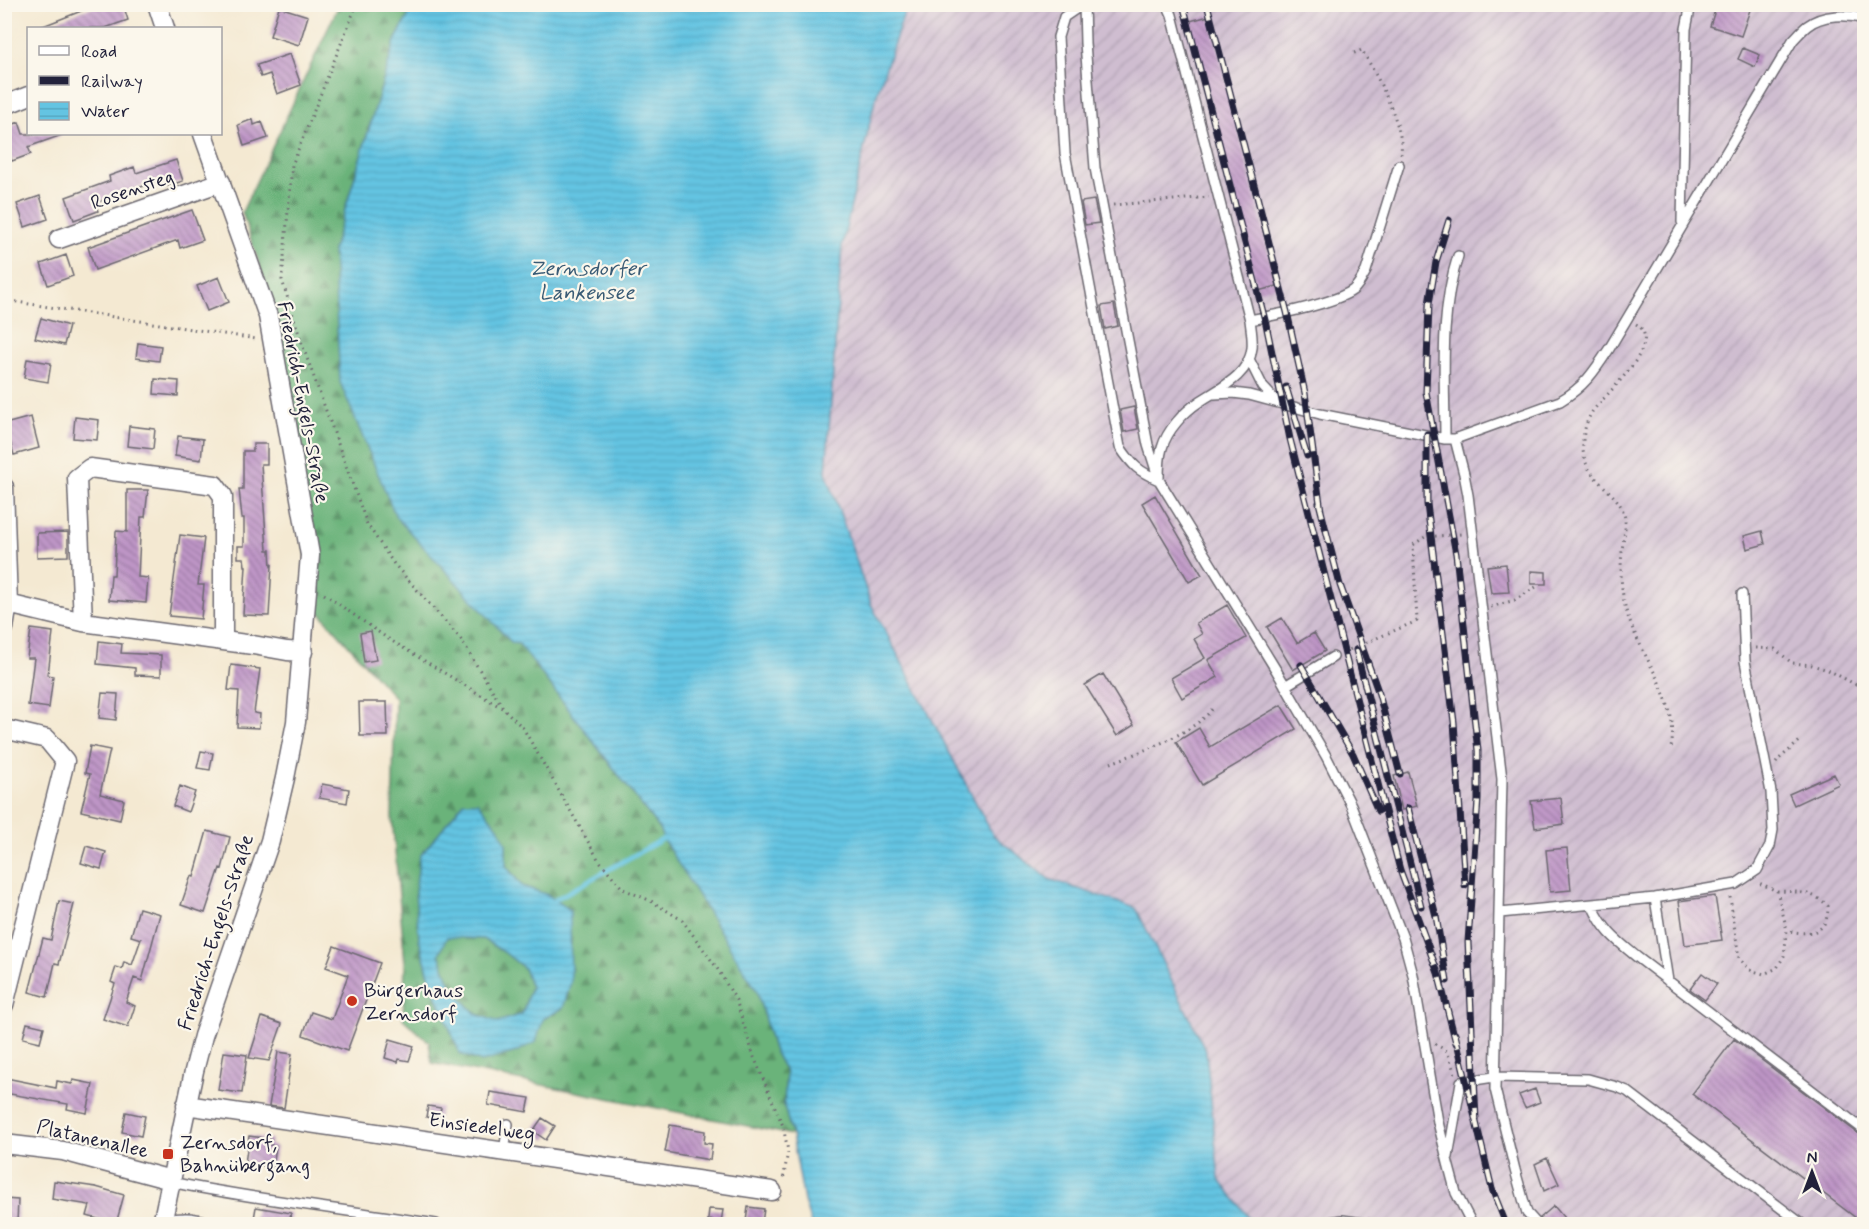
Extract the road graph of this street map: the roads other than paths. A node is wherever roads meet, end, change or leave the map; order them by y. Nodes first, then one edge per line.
1 (157, 4) edge
2 (1083, 4) edge
3 (1167, 4) edge
4 (1691, 4) edge
5 (1864, 19) edge
6 (165, 27) edge
7 (27, 96) edge
8 (8, 104) dead end
9 (203, 135) edge
10 (1399, 165) road end
11 (221, 182) junction
12 (1682, 224) junction
13 (59, 239) dead end
14 (1458, 256) dead end
15 (1250, 320) junction
16 (1249, 359) junction
17 (1212, 395) junction
18 (1277, 402) junction
19 (1450, 439) junction
20 (1159, 480) junction
21 (4, 487) edge
22 (1742, 594) dead end
23 (8, 604) junction
24 (83, 622) junction
25 (4, 628) edge
26 (223, 641) junction
27 (303, 652) junction
28 (1333, 657) road end
29 (1285, 686) junction
30 (4, 729) edge
31 (1655, 898) junction
32 (1592, 905) junction
33 (1500, 913) junction
34 (8, 973) edge
35 (1668, 981) junction
36 (4, 1005) edge
37 (1494, 1077) junction
38 (186, 1105) junction
39 (508, 1124) dead end
40 (1864, 1130) edge
41 (4, 1144) edge
42 (504, 1152) junction
43 (1448, 1163) junction
44 (171, 1181) junction
45 (772, 1191) road end
46 (162, 1221) edge
47 (1324, 1223) dead end
48 (215, 1224) edge
49 (436, 1224) edge
50 (1370, 1224) edge
51 (1472, 1224) edge
52 (1537, 1224) edge
53 (1802, 1224) edge

1 - 6 street
2 - 20 lane
2 - 20 lane
3 - 15 lane
4 - 12 lane
5 - 12 lane
7 - 8 street
9 - 11 street, Friedrich-Engels-Straße
10 - 15 lane
11 - 13 street, Rosensteg
11 - 27 street, Friedrich-Engels-Straße
12 - 19 lane
14 - 19 lane
15 - 16 lane
16 - 17 lane
16 - 18 lane
17 - 18 lane
17 - 20 lane
18 - 19 lane
19 - 33 lane
20 - 29 lane
21 - 23 street
22 - 31 lane
23 - 24 street
23 - 25 street
24 - 26 street
24 - 26 street
26 - 27 street
27 - 38 street, Friedrich-Engels-Straße
28 - 29 lane
29 - 43 lane
30 - 34 street
31 - 32 lane
31 - 35 lane
32 - 33 lane
32 - 35 lane
33 - 37 lane
34 - 36 street
35 - 40 lane
37 - 43 lane
37 - 52 lane
37 - 53 lane
38 - 42 street, Einsiedelweg
38 - 44 street, Friedrich-Engels-Straße
39 - 42 lane
41 - 44 street, Platanenallee
42 - 45 street, Einsiedelweg
43 - 51 lane
44 - 46 street, Friedrich-Engels-Straße
44 - 49 lane
46 - 48 lane
47 - 50 lane

